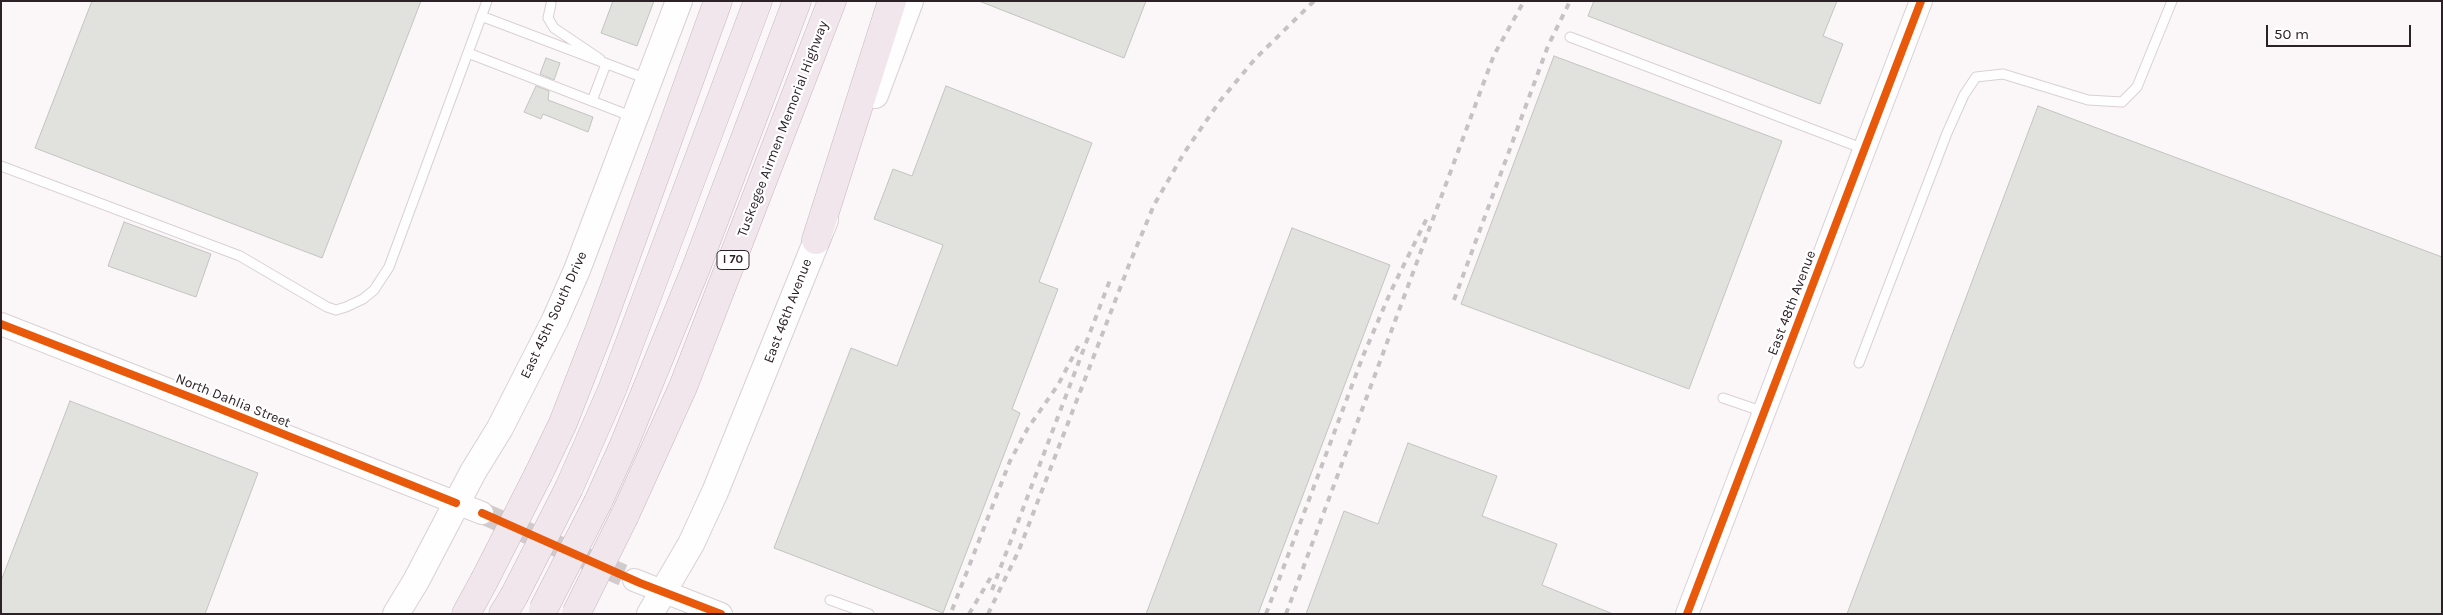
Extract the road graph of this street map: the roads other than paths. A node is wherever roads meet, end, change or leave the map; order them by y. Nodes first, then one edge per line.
1 (487, 1) edge
2 (679, 1) edge
3 (718, 1) edge
4 (758, 1) edge
5 (797, 1) edge
6 (832, 1) edge
7 (892, 1) edge
8 (910, 1) edge
9 (1921, 1) edge
10 (2172, 1) edge
11 (551, 4) dead end
12 (481, 16) junction
13 (1570, 37) dead end
14 (468, 53) junction
15 (606, 64) junction
16 (649, 80) junction
17 (592, 101) junction
18 (635, 118) junction
19 (1864, 149) junction
20 (1, 166) edge
21 (816, 240) junction
22 (1, 324) edge
23 (1859, 363) dead end
24 (1723, 398) dead end
25 (1764, 412) junction
26 (456, 503) junction
27 (482, 513) tunnel mouth
28 (634, 580) tunnel mouth
29 (664, 592) junction
30 (830, 600) dead end
31 (508, 605) edge
32 (542, 612) edge
33 (396, 614) edge
34 (466, 614) edge
35 (576, 614) edge
36 (650, 614) edge
37 (721, 614) edge
38 (869, 614) edge
39 (1687, 614) edge

1 - 12 lane
2 - 16 main road, East 45th South Drive
3 - 34 highway, bridge
4 - 31 highway, bridge
5 - 32 highway, bridge
6 - 35 highway, Tuskegee Airmen Memorial Highway / I 70, bridge
7 - 21 highway
8 - 21 main road, East 46th Avenue
9 - 19 street, East 48th Avenue
10 - 23 lane
11 - 15 lane
12 - 14 lane
12 - 15 lane
13 - 19 lane
14 - 17 lane
14 - 20 lane
15 - 16 lane
15 - 17 lane
16 - 18 main road, East 45th South Drive
17 - 18 lane
18 - 26 main road, East 45th South Drive
19 - 25 street, East 48th Avenue
21 - 29 main road, East 46th Avenue
22 - 26 street, North Dahlia Street
24 - 25 lane
25 - 39 street, East 48th Avenue
26 - 27 street, North Dahlia Street
26 - 33 main road, East 45th South Drive
28 - 29 street
29 - 36 main road, East 46th Avenue
29 - 37 street
30 - 38 lane

